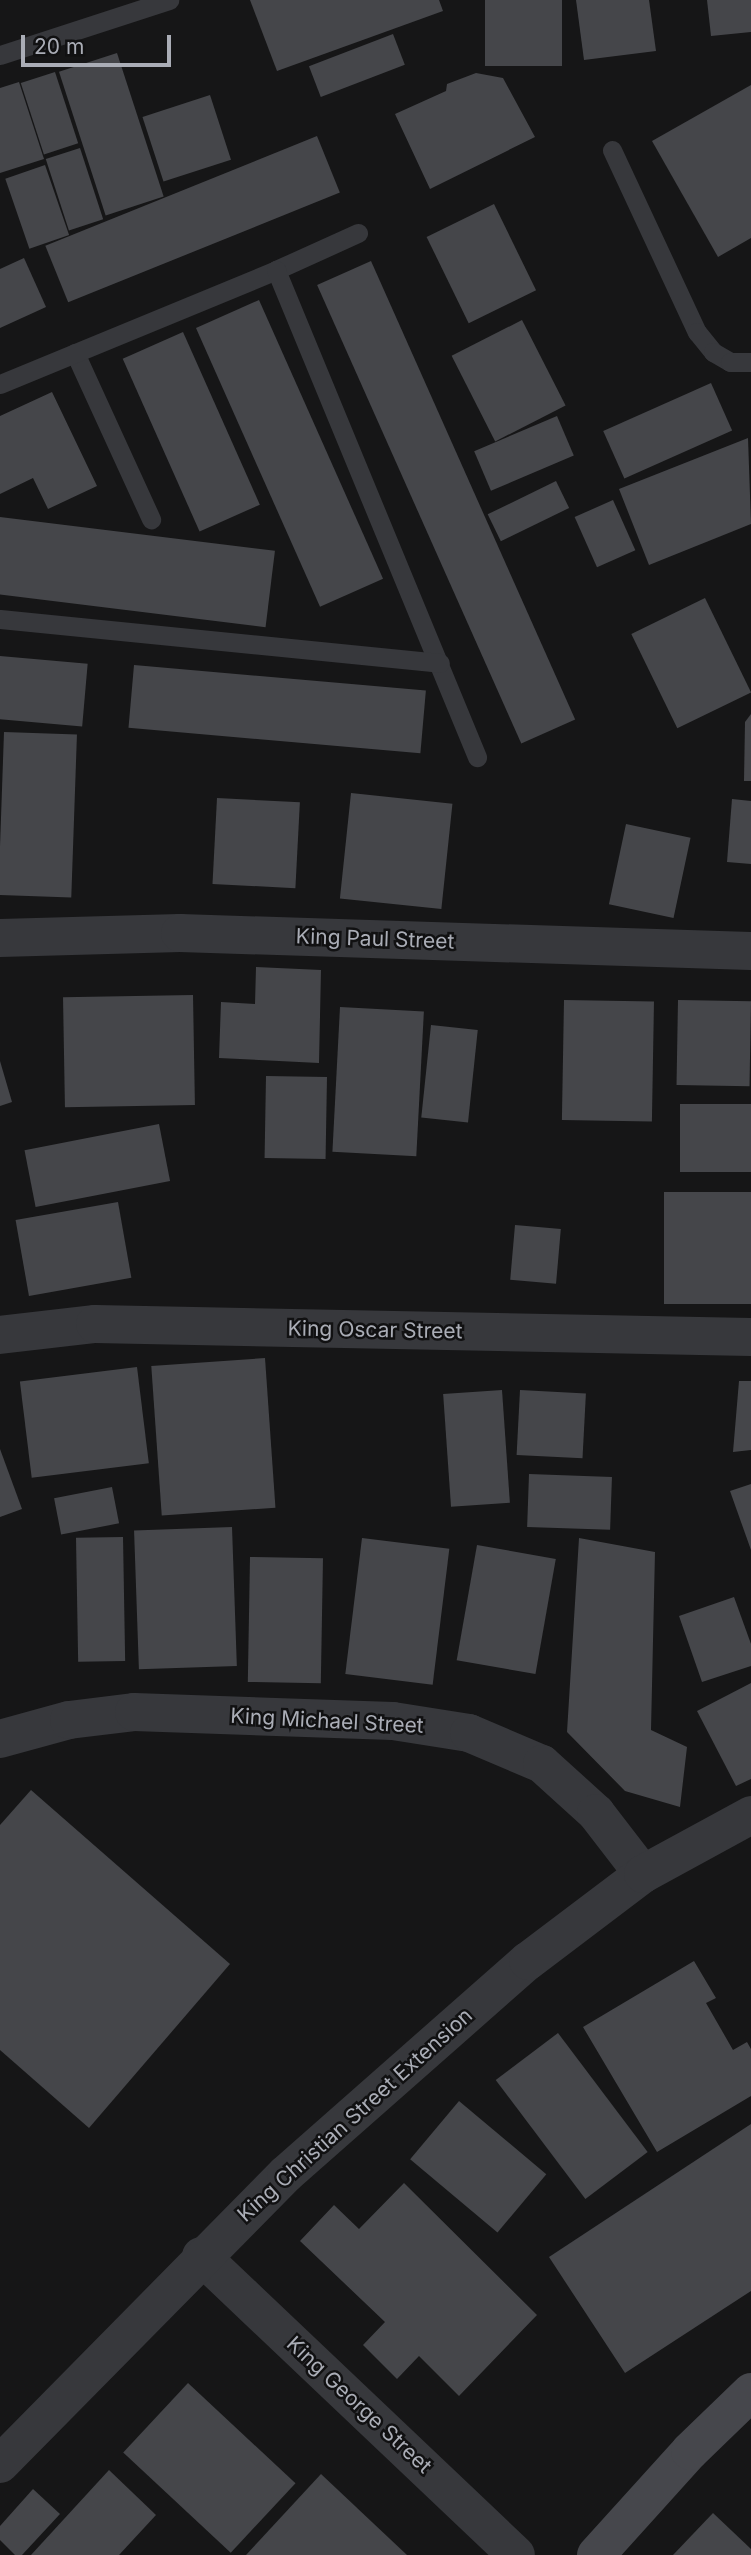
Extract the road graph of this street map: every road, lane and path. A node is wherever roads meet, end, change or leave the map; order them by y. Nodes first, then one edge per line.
1 (169, 0) edge
2 (0, 55) edge
3 (612, 150) dead end
4 (358, 233) dead end
5 (276, 270) junction
6 (75, 353) junction
7 (751, 362) edge
8 (0, 384) edge
9 (151, 519) dead end
10 (0, 619) edge
11 (440, 663) junction
12 (477, 757) dead end
13 (0, 938) edge
14 (751, 951) edge
15 (0, 1335) edge
16 (751, 1337) edge
17 (0, 1739) edge
18 (751, 1815) edge
19 (643, 1874) junction
20 (201, 2256) junction
21 (751, 2392) edge
22 (0, 2464) edge
23 (516, 2555) edge
24 (596, 2555) edge

1 - 2 lane
3 - 7 lane
4 - 5 lane
5 - 6 lane
5 - 11 lane
6 - 8 lane
6 - 9 lane
10 - 11 lane
11 - 12 lane
13 - 14 street, King Paul Street
15 - 16 street, King Oscar Street
17 - 19 street, King Michael Street
18 - 19 street, King Christian Street Extension
19 - 20 street, King Christian Street Extension
20 - 22 street, King Christian Street Extension
20 - 23 street, King George Street
21 - 24 main road

